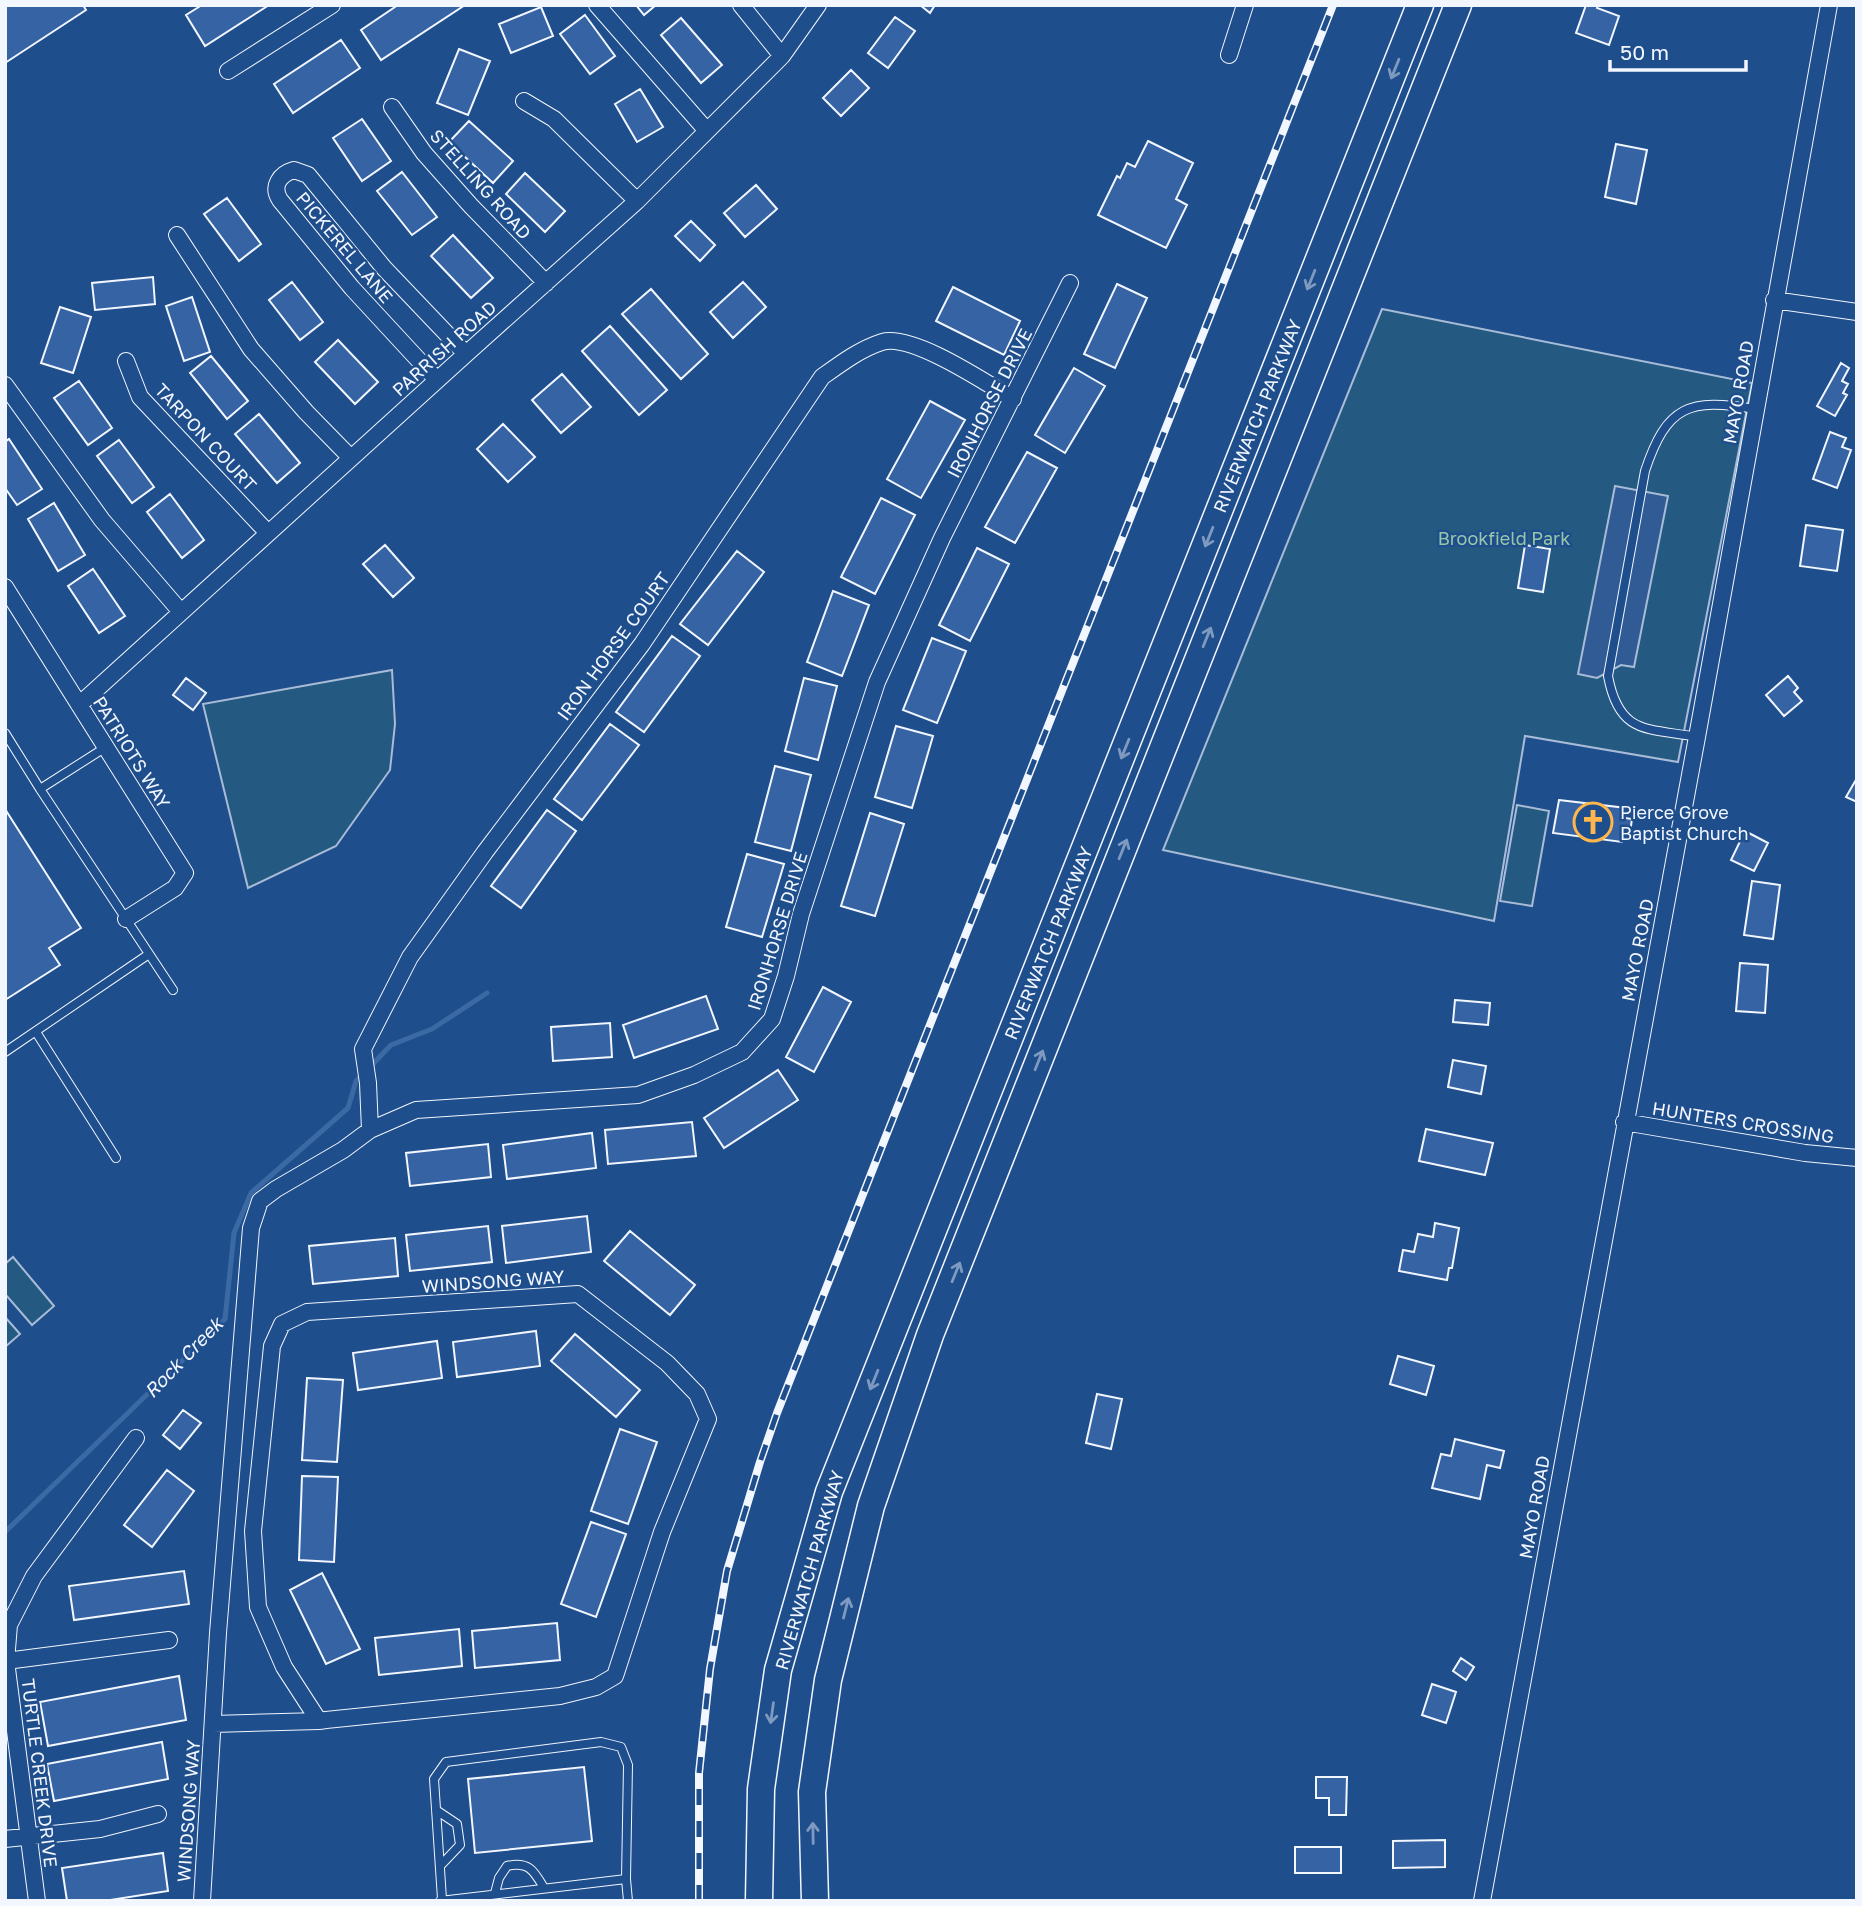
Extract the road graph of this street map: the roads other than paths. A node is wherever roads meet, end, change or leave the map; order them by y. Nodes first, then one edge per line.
1 (332, 5) edge
2 (597, 5) edge
3 (741, 5) edge
4 (818, 5) edge
5 (1245, 5) edge
6 (1420, 5) edge
7 (1458, 5) edge
8 (1829, 5) edge
9 (1229, 55) dead end
10 (782, 56) junction
11 (228, 71) dead end
12 (524, 101) dead end
13 (392, 107) dead end
14 (707, 131) junction
15 (637, 201) junction
16 (177, 235) dead end
17 (546, 283) junction
18 (1070, 283) dead end
19 (1774, 300) junction
20 (1857, 312) edge
21 (466, 354) junction
22 (126, 361) dead end
23 (437, 380) junction
24 (5, 385) edge
25 (1013, 399) junction
26 (1755, 409) junction
27 (351, 458) junction
28 (268, 533) junction
29 (5, 587) edge
30 (181, 612) junction
31 (79, 705) junction
32 (5, 733) edge
33 (1697, 737) junction
34 (106, 747) junction
35 (40, 789) junction
36 (126, 919) junction
37 (149, 954) junction
38 (173, 990) dead end
39 (36, 1032) junction
40 (5, 1052) edge
41 (1624, 1122) junction
42 (370, 1130) junction
43 (116, 1158) dead end
44 (1857, 1158) edge
45 (238, 1389) joint
46 (136, 1438) dead end
47 (169, 1640) dead end
48 (6, 1661) edge
49 (319, 1721) junction
50 (212, 1724) junction
51 (436, 1810) junction
52 (158, 1814) dead end
53 (29, 1837) junction
54 (5, 1839) edge
55 (440, 1866) junction
56 (626, 1879) junction
57 (544, 1888) junction
58 (495, 1893) junction
59 (441, 1900) edge
60 (37, 1901) edge
61 (202, 1901) edge
62 (628, 1901) edge
63 (759, 1901) edge
64 (815, 1901) edge
65 (1482, 1901) edge

1 - 11 street
2 - 14 street
3 - 10 street
4 - 10 street, PARRISH ROAD
5 - 9 street
6 -> 63 main road, RIVERWATCH PARKWAY
64 -> 7 main road, RIVERWATCH PARKWAY
8 - 19 street, MAYO ROAD
10 - 14 street, PARRISH ROAD
12 - 15 street
13 - 17 street, STELLING ROAD
14 - 15 street, PARRISH ROAD
15 - 17 street, PARRISH ROAD
16 - 27 street
17 - 21 street, PARRISH ROAD
18 - 25 street, IRONHORSE DRIVE
19 - 20 street
19 - 26 street, MAYO ROAD
21 - 23 street, PARRISH ROAD
21 - 23 street, PICKEREL LANE
22 - 28 street, TARPON COURT
23 - 27 street, PARRISH ROAD
24 - 30 street
25 - 42 street, IRONHORSE DRIVE
25 - 42 street, IRON HORSE COURT
26 - 33 street, MAYO ROAD
26 - 33 lane
27 - 28 street, PARRISH ROAD
28 - 30 street, PARRISH ROAD
29 - 31 street, PATRIOTS WAY
30 - 31 street, PARRISH ROAD
31 - 34 street, PATRIOTS WAY
32 - 35 lane
33 - 41 street, MAYO ROAD
34 - 35 lane
34 - 36 street, PATRIOTS WAY
35 - 36 lane
36 - 37 lane
37 - 38 lane
37 - 39 lane
39 - 40 lane
39 - 43 lane
41 - 44 street, HUNTERS CROSSING
41 - 65 street, MAYO ROAD
42 - 45 street, IRONHORSE DRIVE
45 - 50 street, WINDSONG WAY
46 - 48 street, TURTLE CREEK DRIVE
47 - 48 street
48 - 53 street, TURTLE CREEK DRIVE
49 - 49 street, WINDSONG WAY
49 - 50 street, WINDSONG WAY
50 - 61 street, WINDSONG WAY
51 - 55 lane
51 - 55 lane
51 - 56 lane
52 - 53 street
53 - 54 street
53 - 60 street, TURTLE CREEK DRIVE
55 - 59 lane
56 - 57 lane
56 - 62 lane
57 - 58 lane
57 - 58 lane
58 - 59 lane

